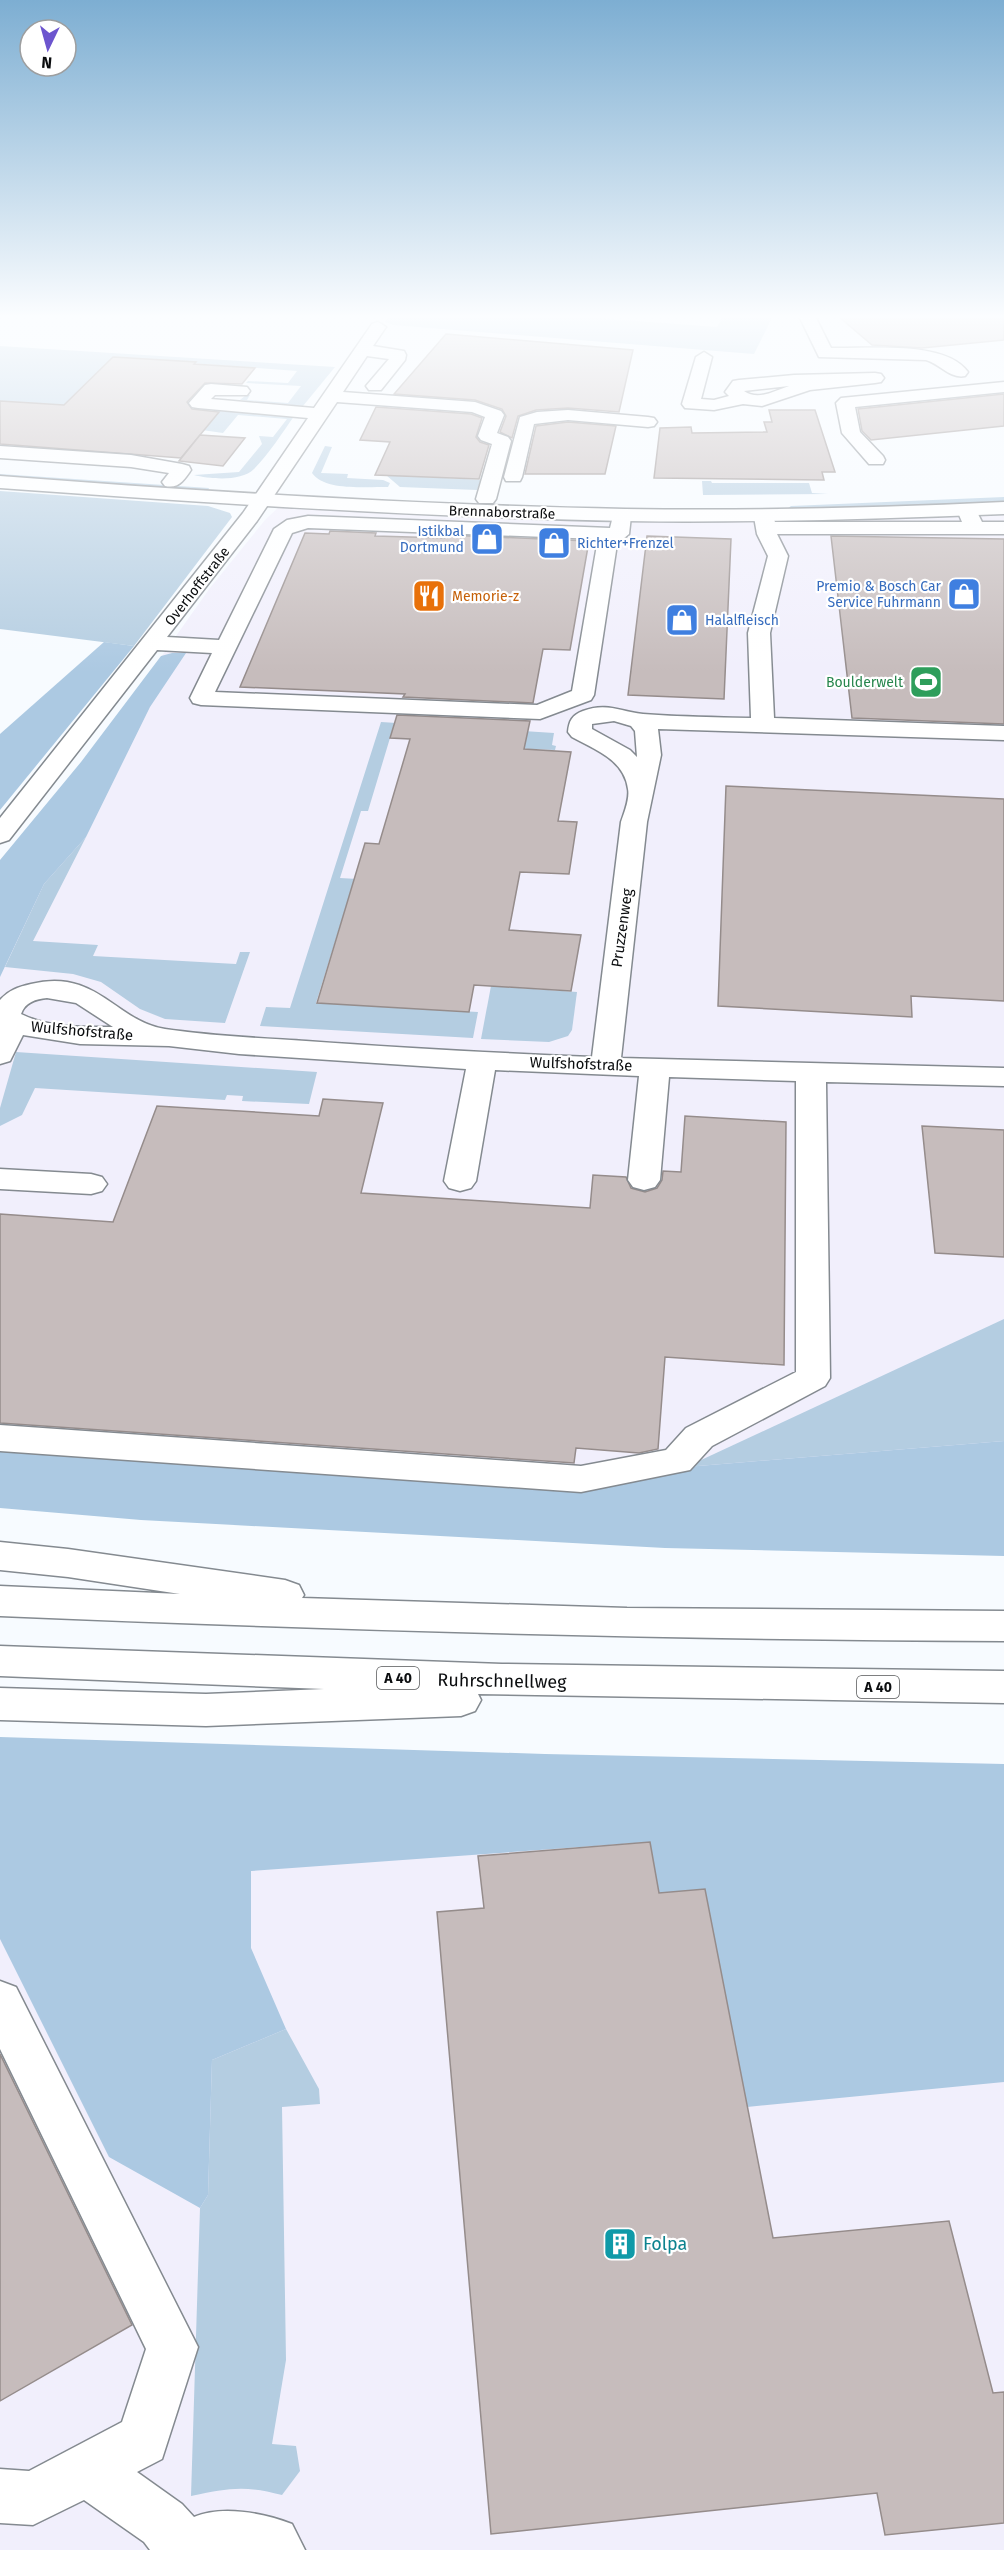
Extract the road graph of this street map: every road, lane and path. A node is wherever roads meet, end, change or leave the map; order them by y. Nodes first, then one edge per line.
1 (306, 435) edge
2 (487, 435) edge
3 (523, 435) edge
4 (853, 435) edge
5 (0, 452) edge
6 (876, 460) dead end
7 (0, 471) edge
8 (0, 482) edge
9 (172, 482) junction
10 (265, 494) junction
11 (1004, 494) edge
12 (486, 499) junction
13 (507, 500) junction
14 (1004, 508) edge
15 (768, 516) junction
16 (622, 518) junction
17 (971, 519) junction
18 (1004, 528) edge
19 (152, 643) junction
20 (227, 647) junction
21 (583, 695) junction
22 (604, 714) junction
23 (639, 721) junction
24 (764, 725) junction
25 (1004, 733) edge
26 (641, 791) junction
27 (0, 835) edge
28 (14, 1023) junction
29 (159, 1037) junction
30 (0, 1055) edge
31 (482, 1059) junction
32 (606, 1065) junction
33 (655, 1067) junction
34 (811, 1073) junction
35 (1004, 1077) edge
36 (0, 1179) edge
37 (644, 1180) dead end
38 (460, 1181) dead end
39 (91, 1184) dead end
40 (0, 1438) edge
41 (0, 1556) edge
42 (0, 1600) edge
43 (492, 1619) junction
44 (1004, 1626) edge
45 (0, 1661) edge
46 (795, 1686) junction
47 (1004, 1687) edge
48 (0, 1704) edge
49 (0, 2001) edge
50 (88, 2471) junction
51 (0, 2496) edge
52 (186, 2550) edge
53 (193, 2550) edge
54 (277, 2550) edge

1 - 10 main road, Overhoffstraße
2 - 12 main road
3 - 13 main road
4 - 6 main road
5 - 9 main road
7 - 9 main road, Brennaborstraße
8 - 10 main road, Brennaborstraße
9 - 10 main road, Brennaborstraße
10 - 12 main road, Brennaborstraße
10 - 16 main road, Brennaborstraße
10 - 19 main road, Overhoffstraße
11 - 15 main road, Brennaborstraße
12 - 13 main road, Brennaborstraße
13 - 16 main road, Brennaborstraße
14 - 17 main road
15 - 16 main road, Brennaborstraße
15 - 17 main road
15 - 24 main road
16 - 20 main road
16 - 21 main road
17 - 18 main road
19 - 20 main road
19 - 27 main road, Overhoffstraße
20 - 21 main road
21 - 22 main road
22 - 23 main road
22 - 26 main road
23 - 24 main road
23 - 26 main road, Pruzzenweg
24 - 25 main road
26 - 32 main road, Pruzzenweg
28 - 29 main road, Wulfshofstraße
28 - 29 main road, Wulfshofstraße
28 - 30 main road
29 - 31 main road, Wulfshofstraße
31 - 32 main road, Wulfshofstraße
31 - 38 main road
32 - 33 main road, Wulfshofstraße
33 - 34 main road, Wulfshofstraße
33 - 37 main road
34 - 35 main road, Wulfshofstraße
34 - 40 main road
36 - 39 main road
41 - 43 main road
42 - 43 main road
43 - 44 main road
45 - 46 main road, Ruhrschnellweg / A 40
46 - 47 main road, Ruhrschnellweg / A 40
46 - 48 main road
49 - 50 main road
50 - 51 main road
50 - 52 main road
53 - 54 main road

